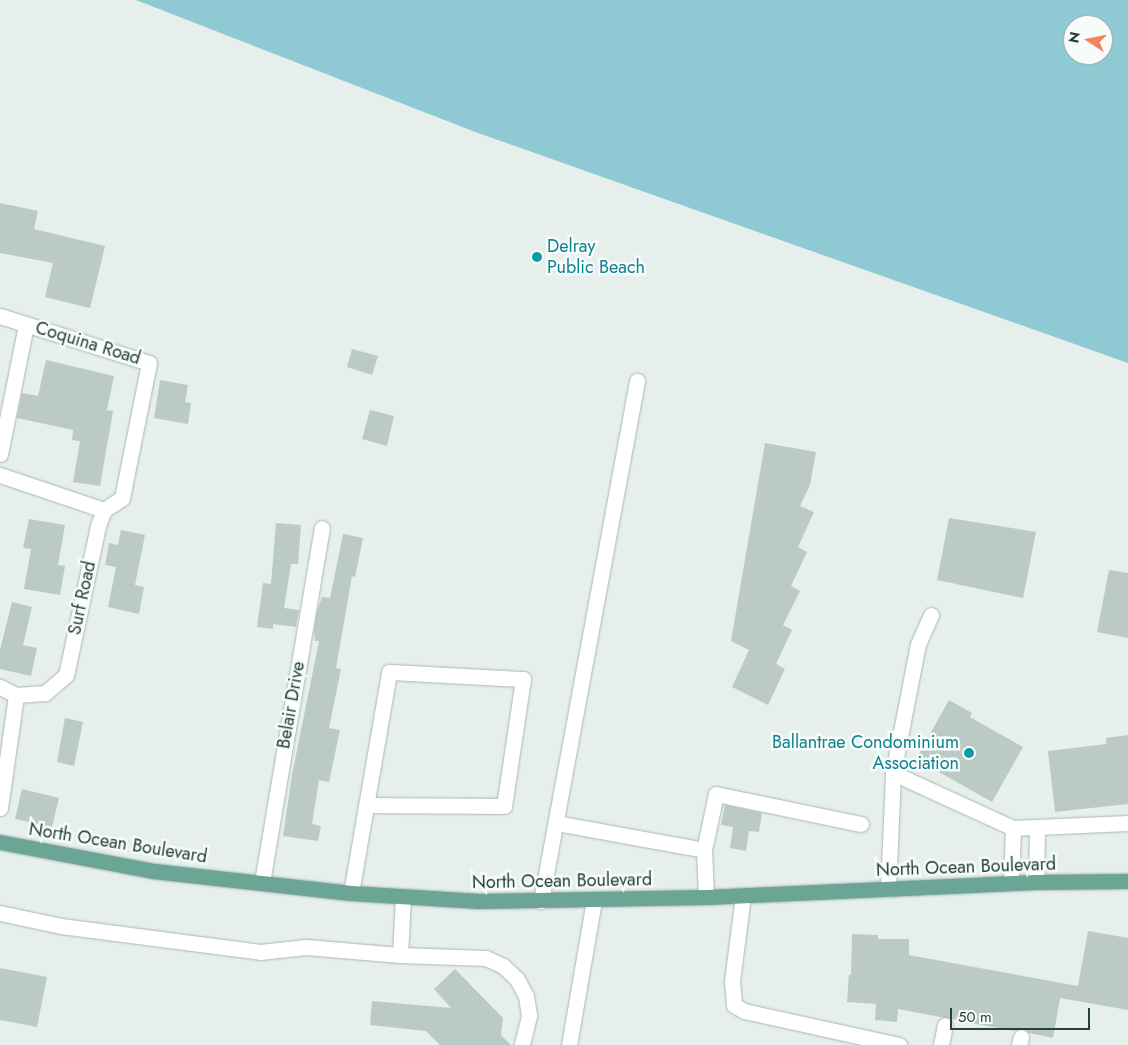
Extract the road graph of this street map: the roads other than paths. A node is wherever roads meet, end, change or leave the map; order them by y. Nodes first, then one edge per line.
1 (0, 316) edge
2 (26, 325) junction
3 (637, 381) dead end
4 (0, 454) edge
5 (0, 475) edge
6 (104, 510) junction
7 (322, 528) dead end
8 (931, 615) dead end
9 (0, 687) edge
10 (16, 695) junction
11 (893, 773) junction
12 (366, 805) junction
13 (0, 808) edge
14 (556, 822) junction
15 (1128, 823) edge
16 (861, 824) dead end
17 (1013, 828) junction
18 (1037, 828) junction
19 (0, 842) edge
20 (704, 850) junction
21 (1128, 881) edge
22 (262, 882) junction
23 (1036, 882) junction
24 (1011, 883) junction
25 (888, 889) junction
26 (351, 893) junction
27 (743, 896) junction
28 (403, 897) junction
29 (706, 897) junction
30 (594, 900) junction
31 (541, 901) junction
32 (0, 913) edge
33 (400, 955) junction
34 (945, 1024) dead end
35 (522, 1045) edge
36 (569, 1045) edge
37 (899, 1045) edge
38 (941, 1045) edge

1 - 2 street, Coquina Road
2 - 4 street
2 - 6 street, Coquina Road
3 - 14 street
5 - 6 street
6 - 10 street, Surf Road
7 - 22 street, Belair Drive
8 - 11 street
9 - 10 street
10 - 13 street
11 - 17 street
11 - 25 street
12 - 12 street
12 - 26 street
14 - 20 street
14 - 31 street
15 - 18 street
16 - 20 street
17 - 18 street
17 - 24 street
18 - 23 street
19 - 22 main road, North Ocean Boulevard
20 - 29 street
21 - 23 main road, North Ocean Boulevard
22 - 26 main road, North Ocean Boulevard
23 - 24 main road, North Ocean Boulevard
24 - 25 main road, North Ocean Boulevard
25 - 27 main road, North Ocean Boulevard
26 - 28 main road, North Ocean Boulevard
27 - 29 main road, North Ocean Boulevard
27 - 37 street
28 - 31 main road, North Ocean Boulevard
28 - 33 street
29 - 30 main road, North Ocean Boulevard
30 - 31 main road, North Ocean Boulevard
30 - 36 street
32 - 33 street
33 - 35 street
34 - 38 street

